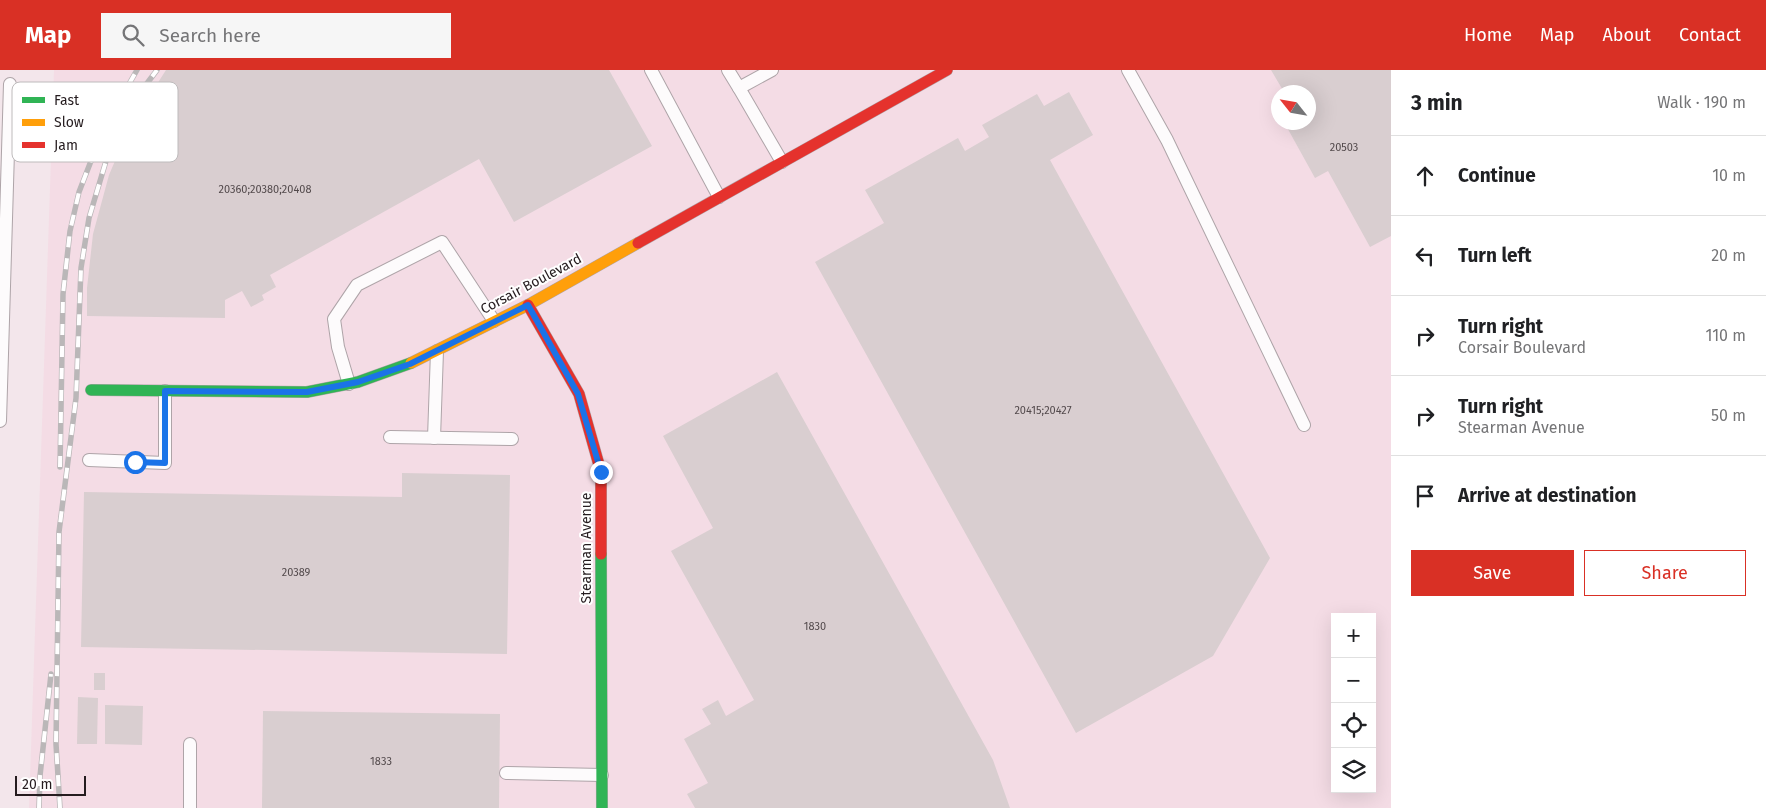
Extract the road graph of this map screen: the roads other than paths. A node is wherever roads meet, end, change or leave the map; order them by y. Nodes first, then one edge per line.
1 (651, 70) edge
2 (728, 70) edge
3 (772, 70) edge
4 (947, 70) edge
5 (1128, 70) edge
6 (10, 84) dead end
7 (739, 88) junction
8 (782, 162) junction
9 (719, 197) junction
10 (528, 305) junction
11 (494, 322) junction
12 (437, 351) junction
13 (349, 384) junction
14 (91, 390) dead end
15 (165, 391) junction
16 (0, 421) edge
17 (1304, 425) dead end
18 (390, 437) dead end
19 (434, 438) junction
20 (512, 439) dead end
21 (89, 460) dead end
22 (190, 744) dead end
23 (506, 773) dead end
24 (602, 774) junction
25 (190, 808) edge
26 (602, 808) edge

1 - 9 lane
2 - 7 lane
3 - 7 lane
4 - 8 street, Corsair Boulevard
5 - 17 lane
6 - 16 lane
7 - 8 lane
8 - 9 street, Corsair Boulevard
9 - 10 street, Corsair Boulevard
10 - 11 street, Corsair Boulevard
10 - 24 street, Stearman Avenue
11 - 12 street, Corsair Boulevard
11 - 13 lane
12 - 13 street, Corsair Boulevard
12 - 19 lane
13 - 15 street, Corsair Boulevard
14 - 15 street, Corsair Boulevard
15 - 21 lane
18 - 19 lane
19 - 20 lane
22 - 25 lane
23 - 24 lane
24 - 26 street, Stearman Avenue

